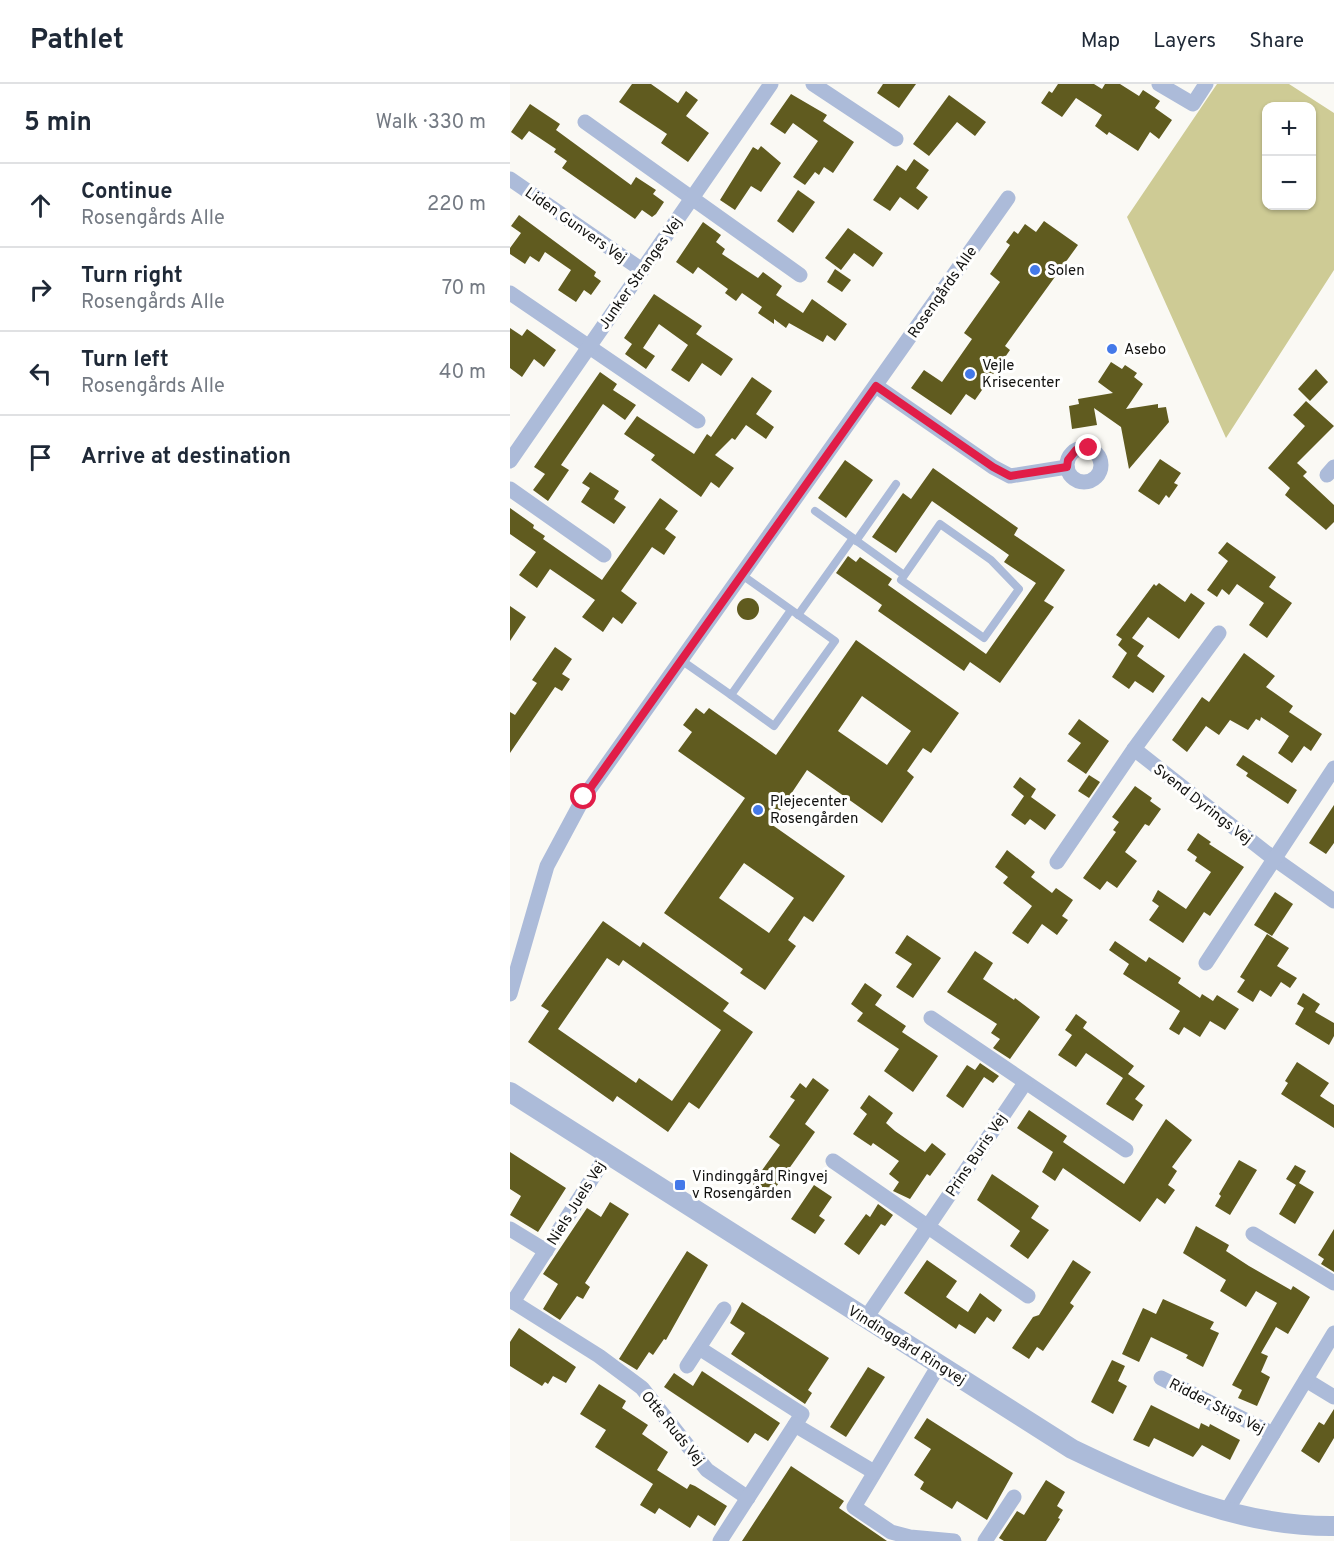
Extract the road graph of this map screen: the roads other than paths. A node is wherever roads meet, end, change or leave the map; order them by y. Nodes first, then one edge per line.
1 (771, 84) edge
2 (813, 84) edge
3 (1159, 84) edge
4 (1206, 84) edge
5 (585, 122) dead end
6 (896, 139) dead end
7 (510, 179) edge
8 (692, 198) junction
9 (1008, 198) dead end
10 (642, 270) junction
11 (800, 274) dead end
12 (510, 293) edge
13 (588, 348) junction
14 (876, 386) junction
15 (698, 421) dead end
16 (510, 461) edge
17 (1067, 467) dead end
18 (896, 484) dead end
19 (510, 489) edge
20 (815, 512) dead end
21 (854, 540) junction
22 (604, 555) dead end
23 (742, 575) junction
24 (904, 575) junction
25 (795, 613) junction
26 (1219, 633) dead end
27 (681, 660) junction
28 (731, 695) junction
29 (1134, 749) junction
30 (1334, 768) edge
31 (1273, 858) junction
32 (1057, 862) dead end
33 (1334, 901) edge
34 (1206, 963) dead end
35 (510, 994) edge
36 (931, 1018) dead end
37 (1025, 1083) junction
38 (510, 1092) edge
39 (1126, 1150) dead end
40 (607, 1155) junction
41 (833, 1161) dead end
42 (928, 1226) junction
43 (510, 1228) edge
44 (1253, 1234) dead end
45 (546, 1251) junction
46 (1334, 1283) edge
47 (1028, 1296) dead end
48 (512, 1301) edge
49 (724, 1309) dead end
50 (866, 1318) junction
51 (1334, 1333) edge
52 (699, 1348) junction
53 (599, 1356) joint
54 (939, 1365) junction
55 (687, 1366) dead end
56 (1161, 1378) dead end
57 (1306, 1380) junction
58 (1334, 1397) edge
59 (795, 1425) junction
60 (1273, 1434) junction
61 (874, 1472) junction
62 (1014, 1497) dead end
63 (748, 1498) junction
64 (1226, 1512) junction
65 (1334, 1526) edge
66 (720, 1541) edge
67 (954, 1541) edge
68 (985, 1541) edge

1 - 8 street, Junker Stranges Vej
2 - 6 street
3 - 4 street
5 - 8 street
7 - 10 street, Liden Gunvers Vej
8 - 10 street, Junker Stranges Vej
8 - 11 street
9 - 14 street, Rosengårds Alle
10 - 13 street, Junker Stranges Vej
12 - 13 street
13 - 15 street
13 - 16 street, Junker Stranges Vej
14 - 17 street
14 - 23 street, Rosengårds Alle
18 - 21 lane
19 - 22 street
20 - 21 lane
21 - 24 lane
21 - 25 lane
23 - 25 lane
23 - 27 street, Rosengårds Alle
24 - 24 lane
25 - 28 lane
25 - 28 lane
26 - 29 street
27 - 28 lane
27 - 35 street, Rosengårds Alle
29 - 31 street, Svend Dyrings Vej
29 - 32 street
30 - 31 street
31 - 33 street, Svend Dyrings Vej
31 - 34 street
36 - 37 street
37 - 39 street
37 - 42 street, Prins Buris Vej
38 - 40 street, Vindinggård Ringvej
40 - 45 street, Niels Juels Vej
40 - 50 street, Vindinggård Ringvej
41 - 42 street
42 - 47 street
42 - 50 street, Prins Buris Vej
43 - 45 street, Niels Juels Vej
44 - 46 street
45 - 48 street, Niels Juels Vej
48 - 53 street, Niels Juels Vej
49 - 52 street
50 - 54 street, Vindinggård Ringvej
51 - 57 street, Ridder Stigs Vej
52 - 55 street
52 - 59 street
53 - 63 street, Otte Ruds Vej
54 - 61 street
54 - 64 street, Vindinggård Ringvej
56 - 60 street, Ridder Stigs Vej
57 - 58 street
57 - 60 street, Ridder Stigs Vej
59 - 61 street
59 - 63 street
60 - 64 street, Ridder Stigs Vej
61 - 67 street
62 - 68 street
63 - 66 street
64 - 65 street, Vindinggård Ringvej

